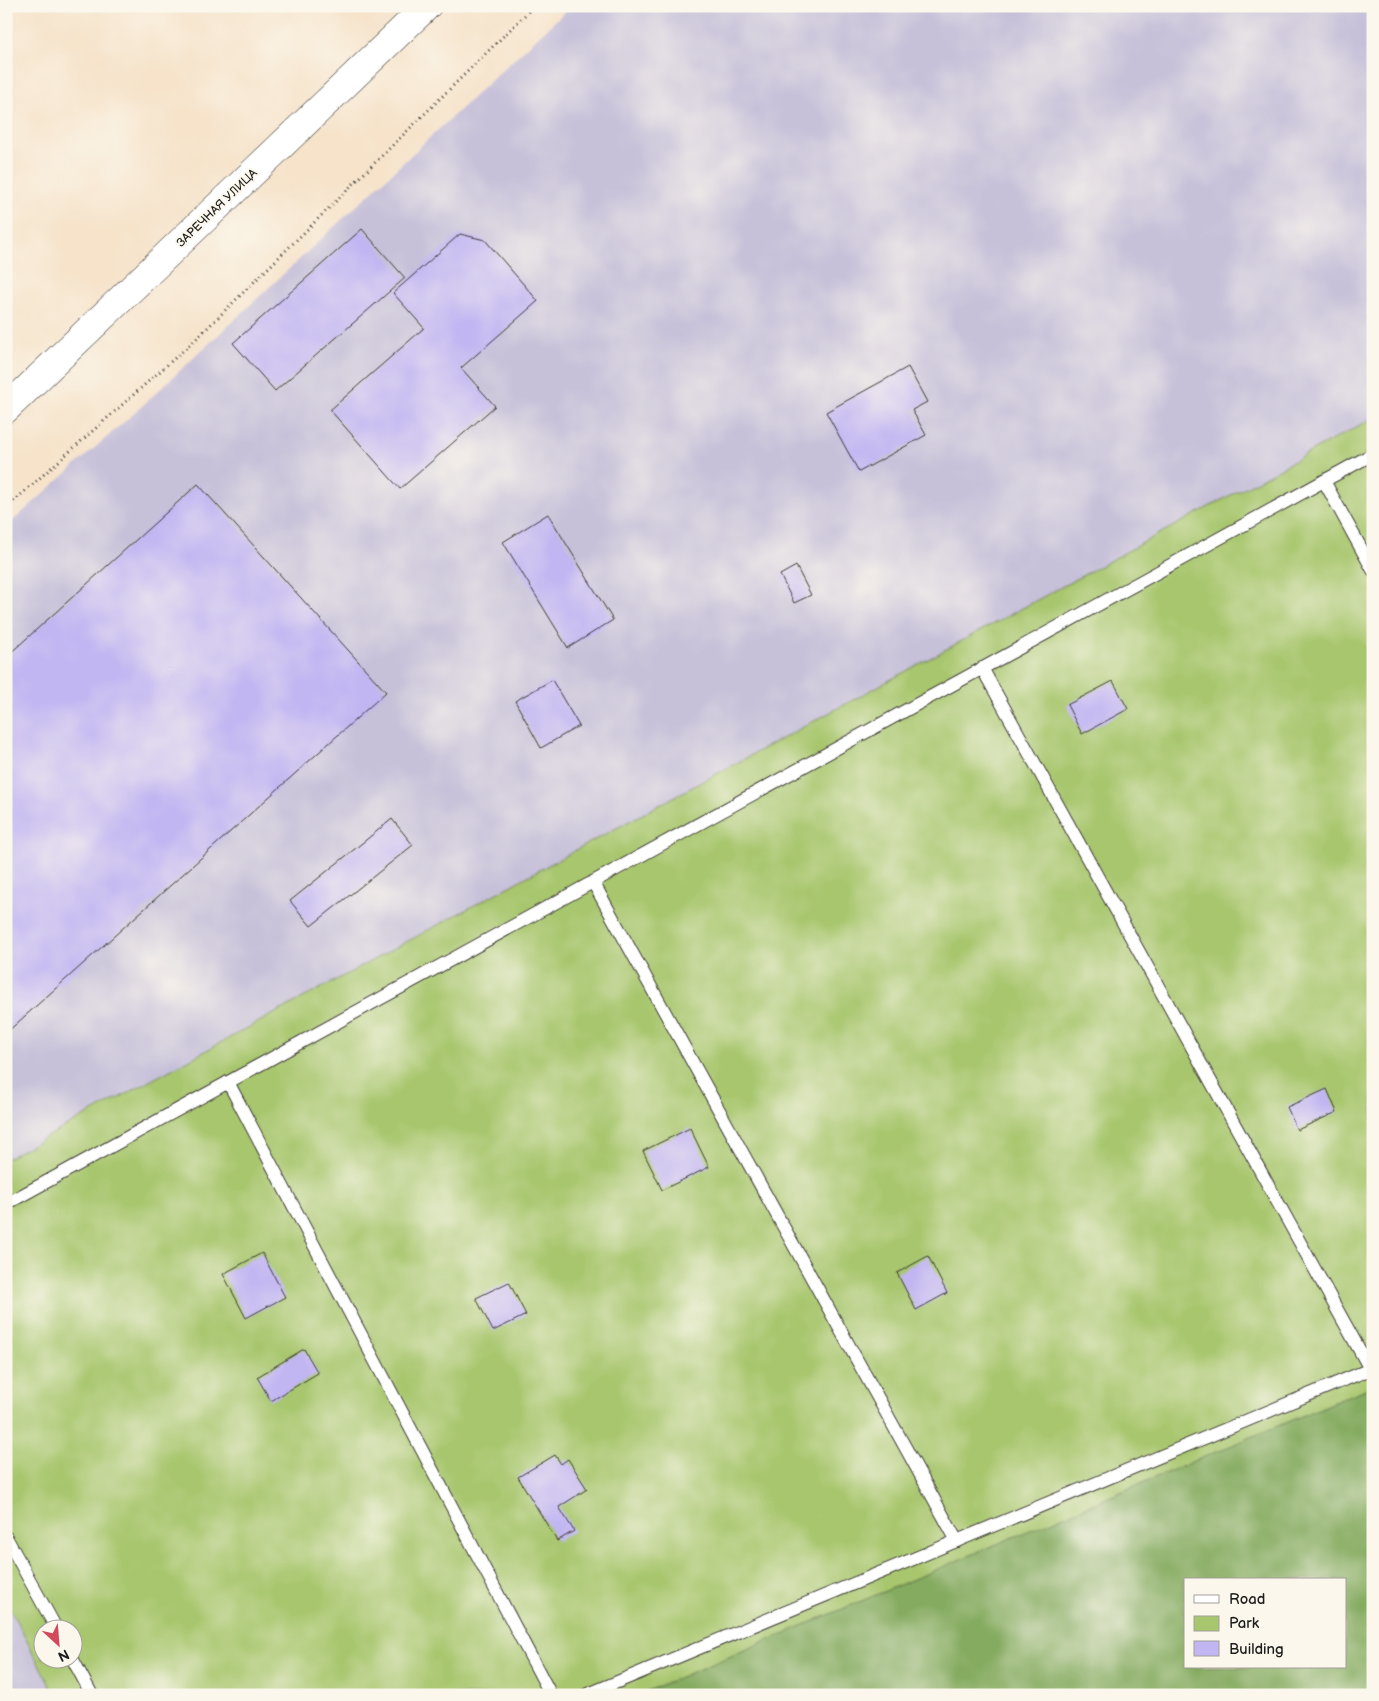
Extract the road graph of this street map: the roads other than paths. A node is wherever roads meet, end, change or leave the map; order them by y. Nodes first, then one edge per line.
1 (427, 6) edge
2 (6, 409) edge
3 (1373, 454) edge
4 (1324, 480) junction
5 (1373, 570) edge
6 (982, 668) junction
7 (593, 882) junction
8 (228, 1082) junction
9 (6, 1204) edge
10 (1372, 1368) edge
11 (6, 1537) edge
12 (957, 1541) junction
13 (51, 1618) edge
14 (77, 1668) edge
15 (92, 1695) edge
16 (551, 1695) edge
17 (586, 1695) edge

1 - 2 street, ЗАРЕЧНАЯ УЛИЦА
3 - 4 lane
4 - 5 lane
4 - 6 lane
6 - 7 lane
6 - 10 lane
7 - 8 lane
7 - 12 lane
8 - 9 lane
8 - 16 lane
10 - 12 lane
11 - 13 lane
12 - 17 lane
14 - 15 lane

